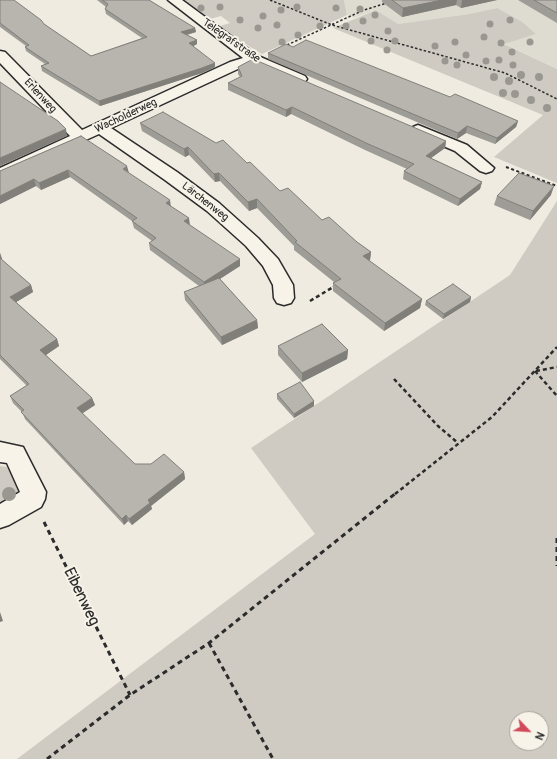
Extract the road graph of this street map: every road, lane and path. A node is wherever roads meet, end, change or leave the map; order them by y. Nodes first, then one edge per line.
1 (174, 0) edge
2 (270, 0) edge
3 (393, 1) edge
4 (332, 25) junction
5 (0, 55) edge
6 (253, 59) junction
7 (312, 85) edge
8 (557, 99) edge
9 (404, 124) edge
10 (100, 128) junction
11 (81, 136) junction
12 (486, 168) dead end
13 (517, 170) dead end
14 (0, 174) edge
15 (557, 186) edge
16 (336, 286) edge
17 (284, 298) dead end
18 (310, 301) dead end
19 (557, 347) edge
20 (557, 367) edge
21 (535, 371) junction
22 (394, 379) dead end
23 (557, 396) edge
24 (458, 443) junction
25 (0, 452) edge
26 (32, 499) junction
27 (0, 517) edge
28 (557, 538) edge
29 (557, 566) edge
30 (208, 643) junction
31 (130, 695) junction
32 (47, 759) edge
33 (273, 759) edge

1 - 6 street, Telegrafstraße
2 - 4 path
3 - 4 path
4 - 6 path
4 - 8 path
5 - 11 street, Erlenweg
6 - 7 street, Telegrafstraße
6 - 10 street, Wacholderweg
9 - 12 street
10 - 11 street, Wacholderweg
10 - 17 street, Lärchenweg
11 - 14 street, Wacholderweg
13 - 15 path
16 - 18 path
19 - 21 path
20 - 21 path
21 - 23 path
21 - 24 path
22 - 24 path
24 - 30 path
25 - 26 street
26 - 27 street
26 - 31 path, Eibenweg
28 - 29 path
30 - 31 path
30 - 33 path
31 - 32 path

